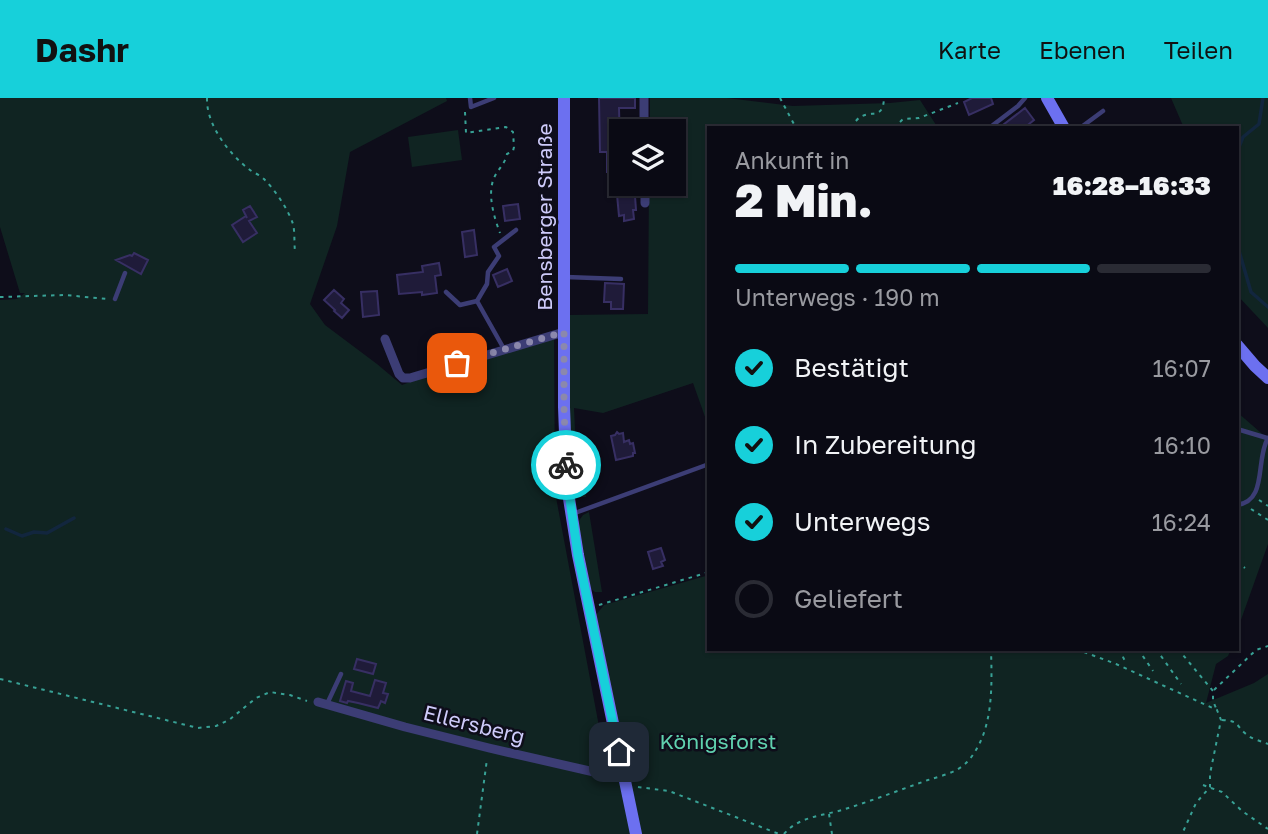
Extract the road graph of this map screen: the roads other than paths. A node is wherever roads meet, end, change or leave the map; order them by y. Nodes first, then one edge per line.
1 (470, 98) edge
2 (494, 98) edge
3 (564, 98) edge
4 (644, 98) edge
5 (1025, 98) edge
6 (1047, 98) edge
7 (1103, 111) dead end
8 (644, 119) edge
9 (993, 125) dead end
10 (1059, 125) edge
11 (1083, 126) edge
12 (645, 196) edge
13 (645, 202) dead end
14 (516, 230) dead end
15 (125, 273) dead end
16 (564, 277) junction
17 (621, 279) dead end
18 (446, 292) dead end
19 (115, 299) dead end
20 (477, 301) junction
21 (564, 332) junction
22 (385, 339) dead end
23 (1239, 347) edge
24 (504, 349) junction
25 (1268, 378) edge
26 (1239, 430) edge
27 (1267, 438) edge
28 (707, 465) edge
29 (1239, 505) edge
30 (572, 514) junction
31 (341, 674) dead end
32 (323, 703) joint
33 (625, 781) junction
34 (636, 834) edge

1 - 2 lane
3 - 16 main road, Bensberger Straße
4 - 8 street
5 - 9 lane
6 - 10 main road
7 - 11 lane
12 - 13 street
14 - 20 lane
15 - 19 lane
16 - 17 lane
16 - 21 main road, Bensberger Straße
18 - 20 lane
20 - 24 lane
21 - 24 street
21 - 30 main road, Bensberger Straße
22 - 24 street
23 - 25 main road
26 - 27 lane
27 - 29 lane
28 - 30 lane
30 - 33 main road, Bensberger Straße
31 - 32 lane
32 - 33 street, Ellersberg
33 - 34 main road, Bensberger Straße

